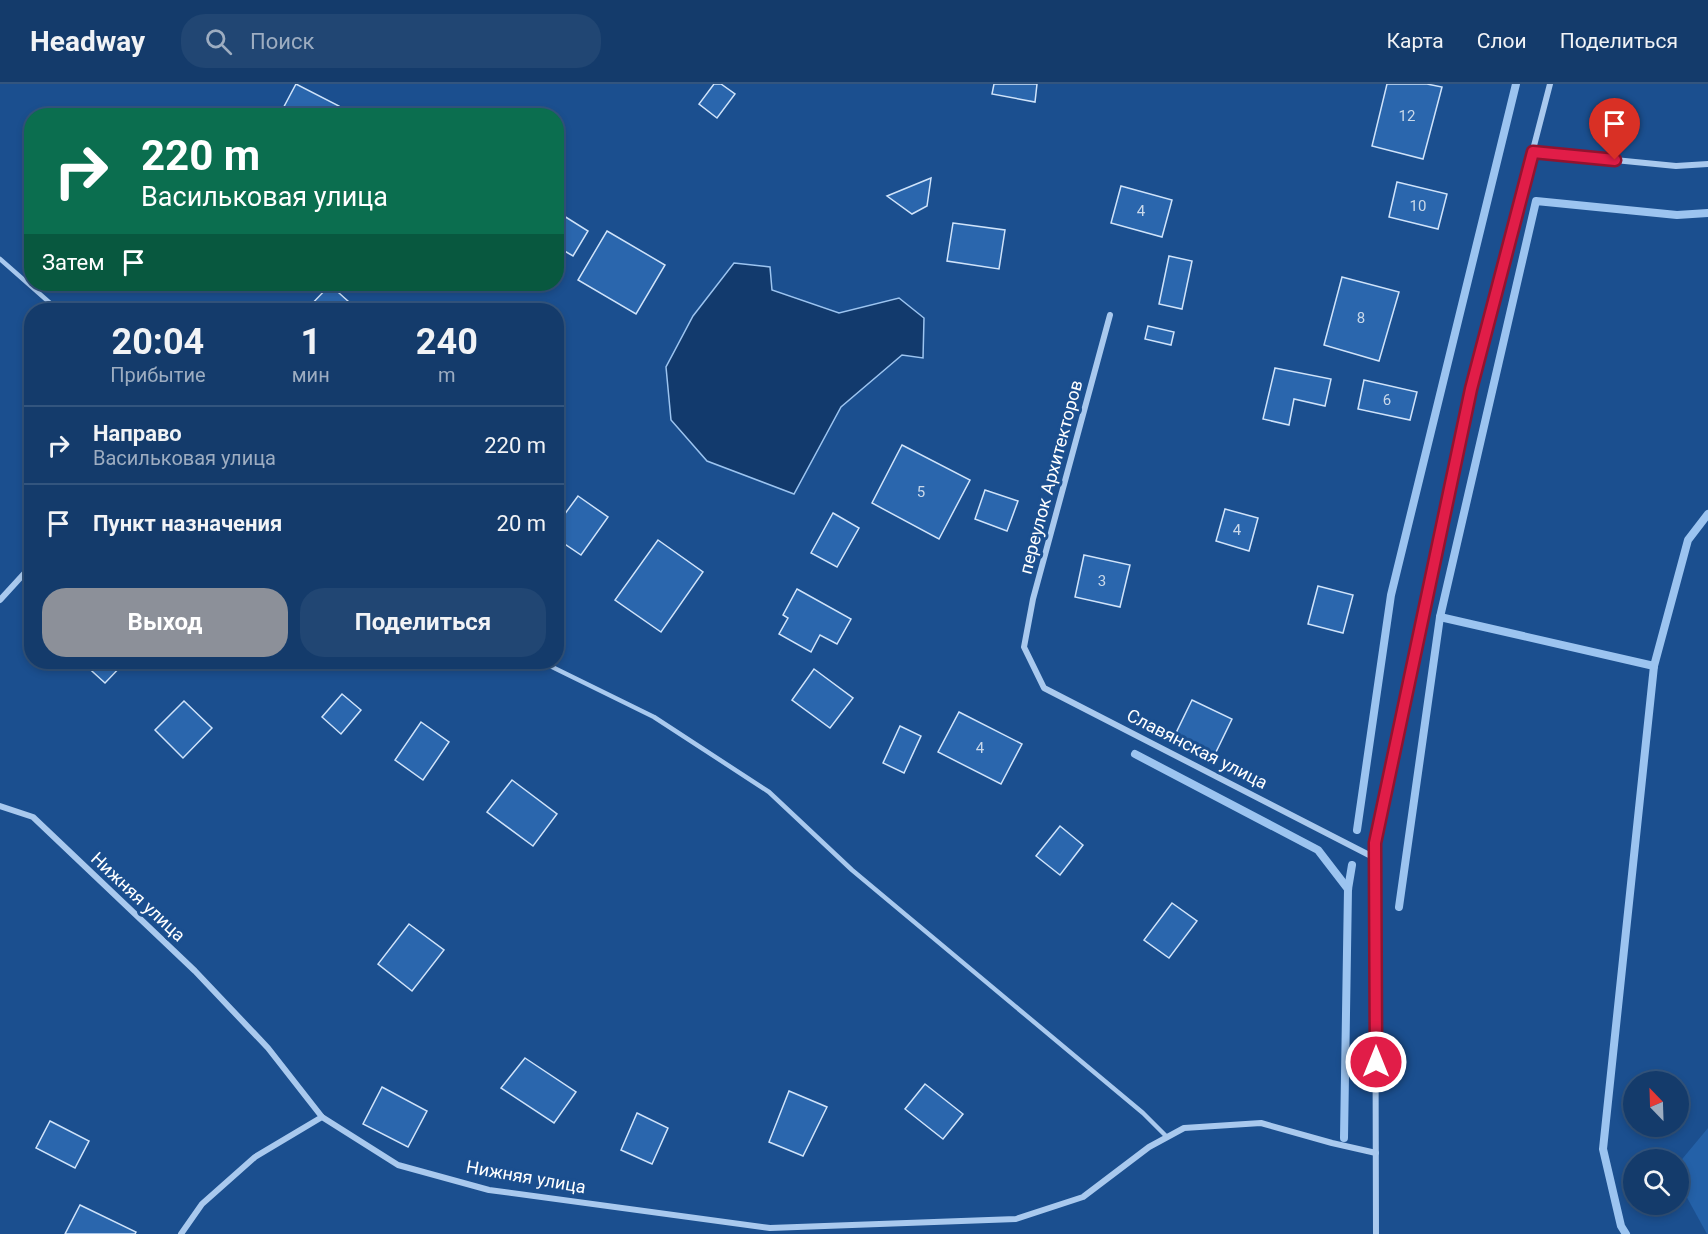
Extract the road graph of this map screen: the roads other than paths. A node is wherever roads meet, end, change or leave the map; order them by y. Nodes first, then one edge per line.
1 (1550, 84) edge
2 (1533, 152) junction
3 (1708, 164) edge
4 (0, 259) edge
5 (24, 280) edge
6 (36, 291) edge
7 (50, 303) edge
8 (1110, 315) dead end
9 (24, 574) edge
10 (0, 600) edge
11 (1024, 647) joint
12 (556, 669) edge
13 (0, 806) edge
14 (1375, 858) junction
15 (322, 1117) junction
16 (1167, 1137) junction
17 (1376, 1153) junction
18 (181, 1234) edge
19 (1376, 1234) edge

1 - 2 street
2 - 3 street
2 - 14 street
4 - 5 lane
6 - 7 lane
8 - 11 street, переулок Архитекторов
9 - 10 street
11 - 14 street, Славянская улица
12 - 16 lane
13 - 15 street, Нижняя улица
14 - 17 street
15 - 16 street, Нижняя улица
15 - 18 street
16 - 17 street, Нижняя улица
17 - 19 street

